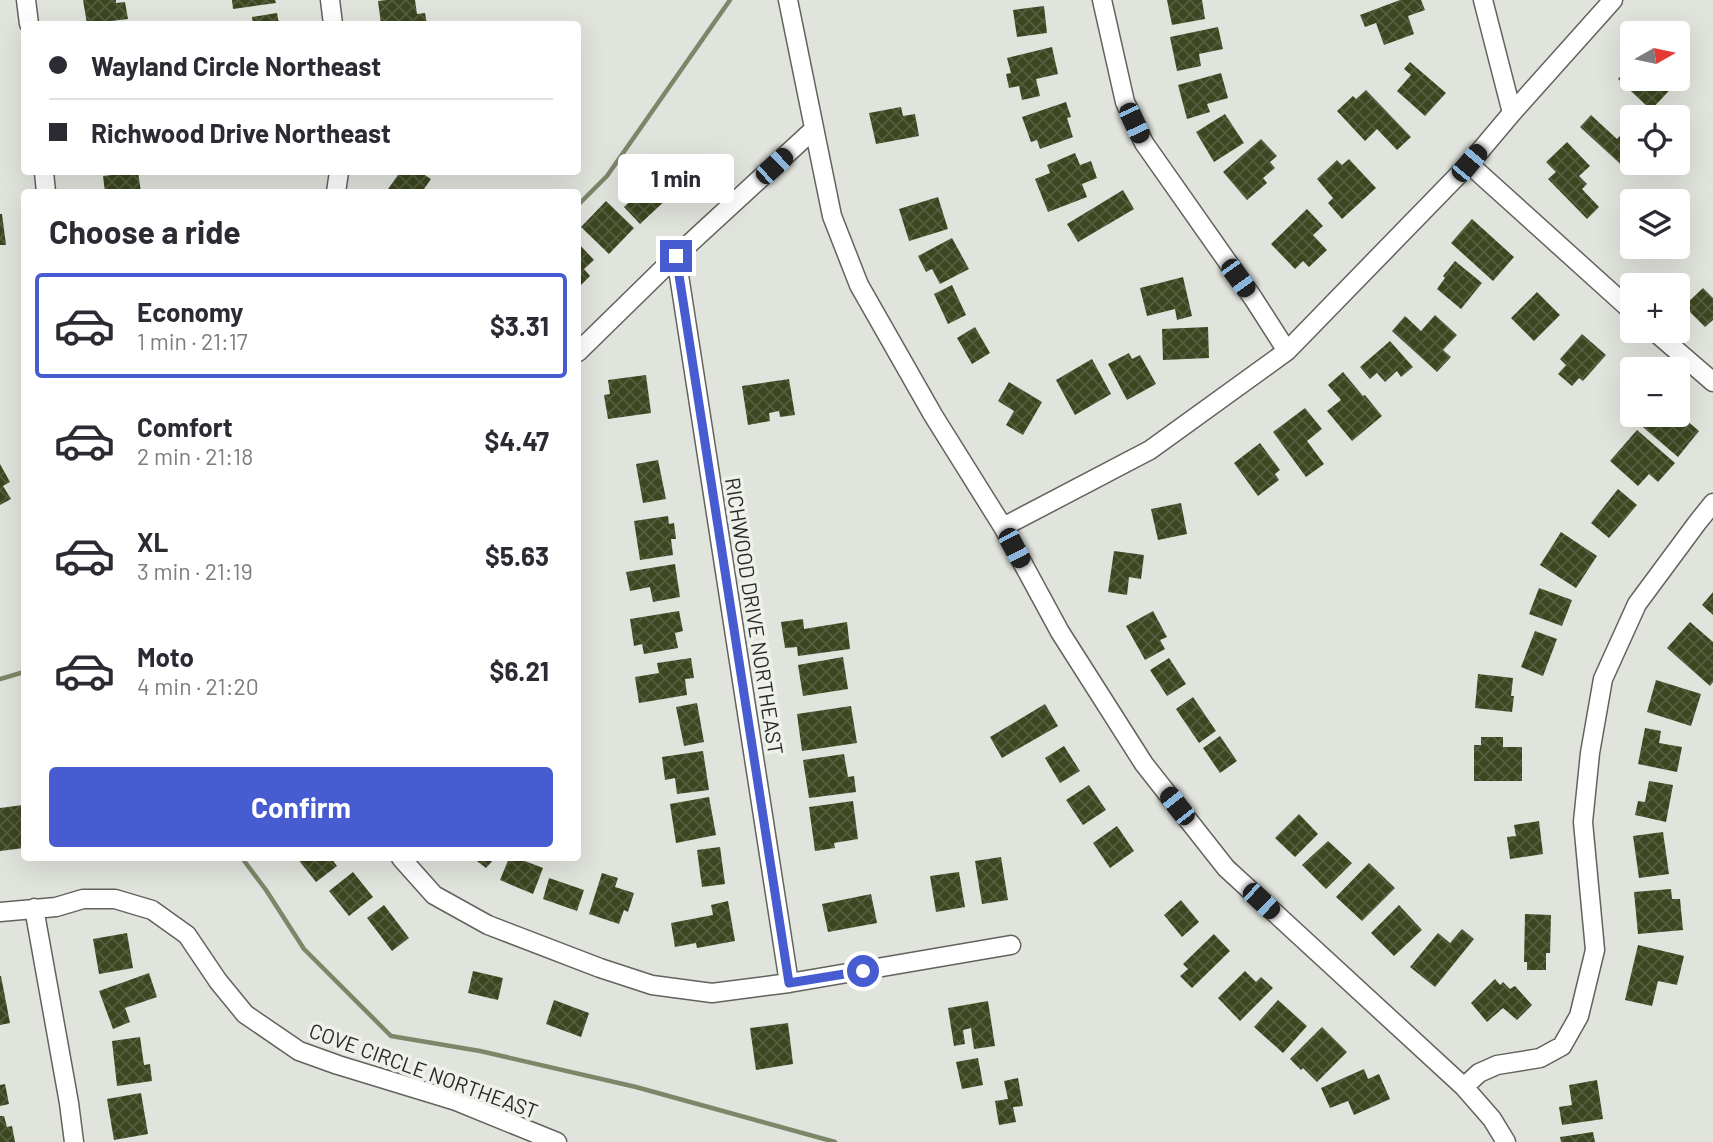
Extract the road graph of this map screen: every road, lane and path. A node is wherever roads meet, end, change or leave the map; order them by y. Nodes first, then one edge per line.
1 (26, 0) edge
2 (330, 0) edge
3 (788, 0) edge
4 (1102, 0) edge
5 (1483, 0) edge
6 (1613, 0) edge
7 (29, 21) edge
8 (333, 21) edge
9 (1512, 113) junction
10 (813, 130) junction
11 (1469, 163) junction
12 (676, 256) junction
13 (1620, 300) edge
14 (1668, 343) edge
15 (581, 349) edge
16 (1287, 351) junction
17 (1713, 382) edge
18 (1713, 503) edge
19 (1003, 527) junction
20 (404, 861) edge
21 (34, 908) junction
22 (0, 912) edge
23 (1011, 946) dead end
24 (789, 983) junction
25 (1464, 1087) junction
26 (74, 1142) edge
27 (557, 1142) edge
28 (1506, 1142) edge

1 - 7 street
2 - 8 street
3 - 10 street
4 - 16 street
5 - 9 street
6 - 9 street
9 - 11 street
10 - 12 street
10 - 19 street
11 - 13 street
11 - 16 street
12 - 15 street
12 - 24 street, RICHWOOD DRIVE NORTHEAST
14 - 17 street
16 - 19 street
18 - 25 street
19 - 25 street
20 - 24 street
21 - 22 street, COVE CIRCLE NORTHEAST
21 - 26 street
21 - 27 street, COVE CIRCLE NORTHEAST
23 - 24 street
25 - 28 street

